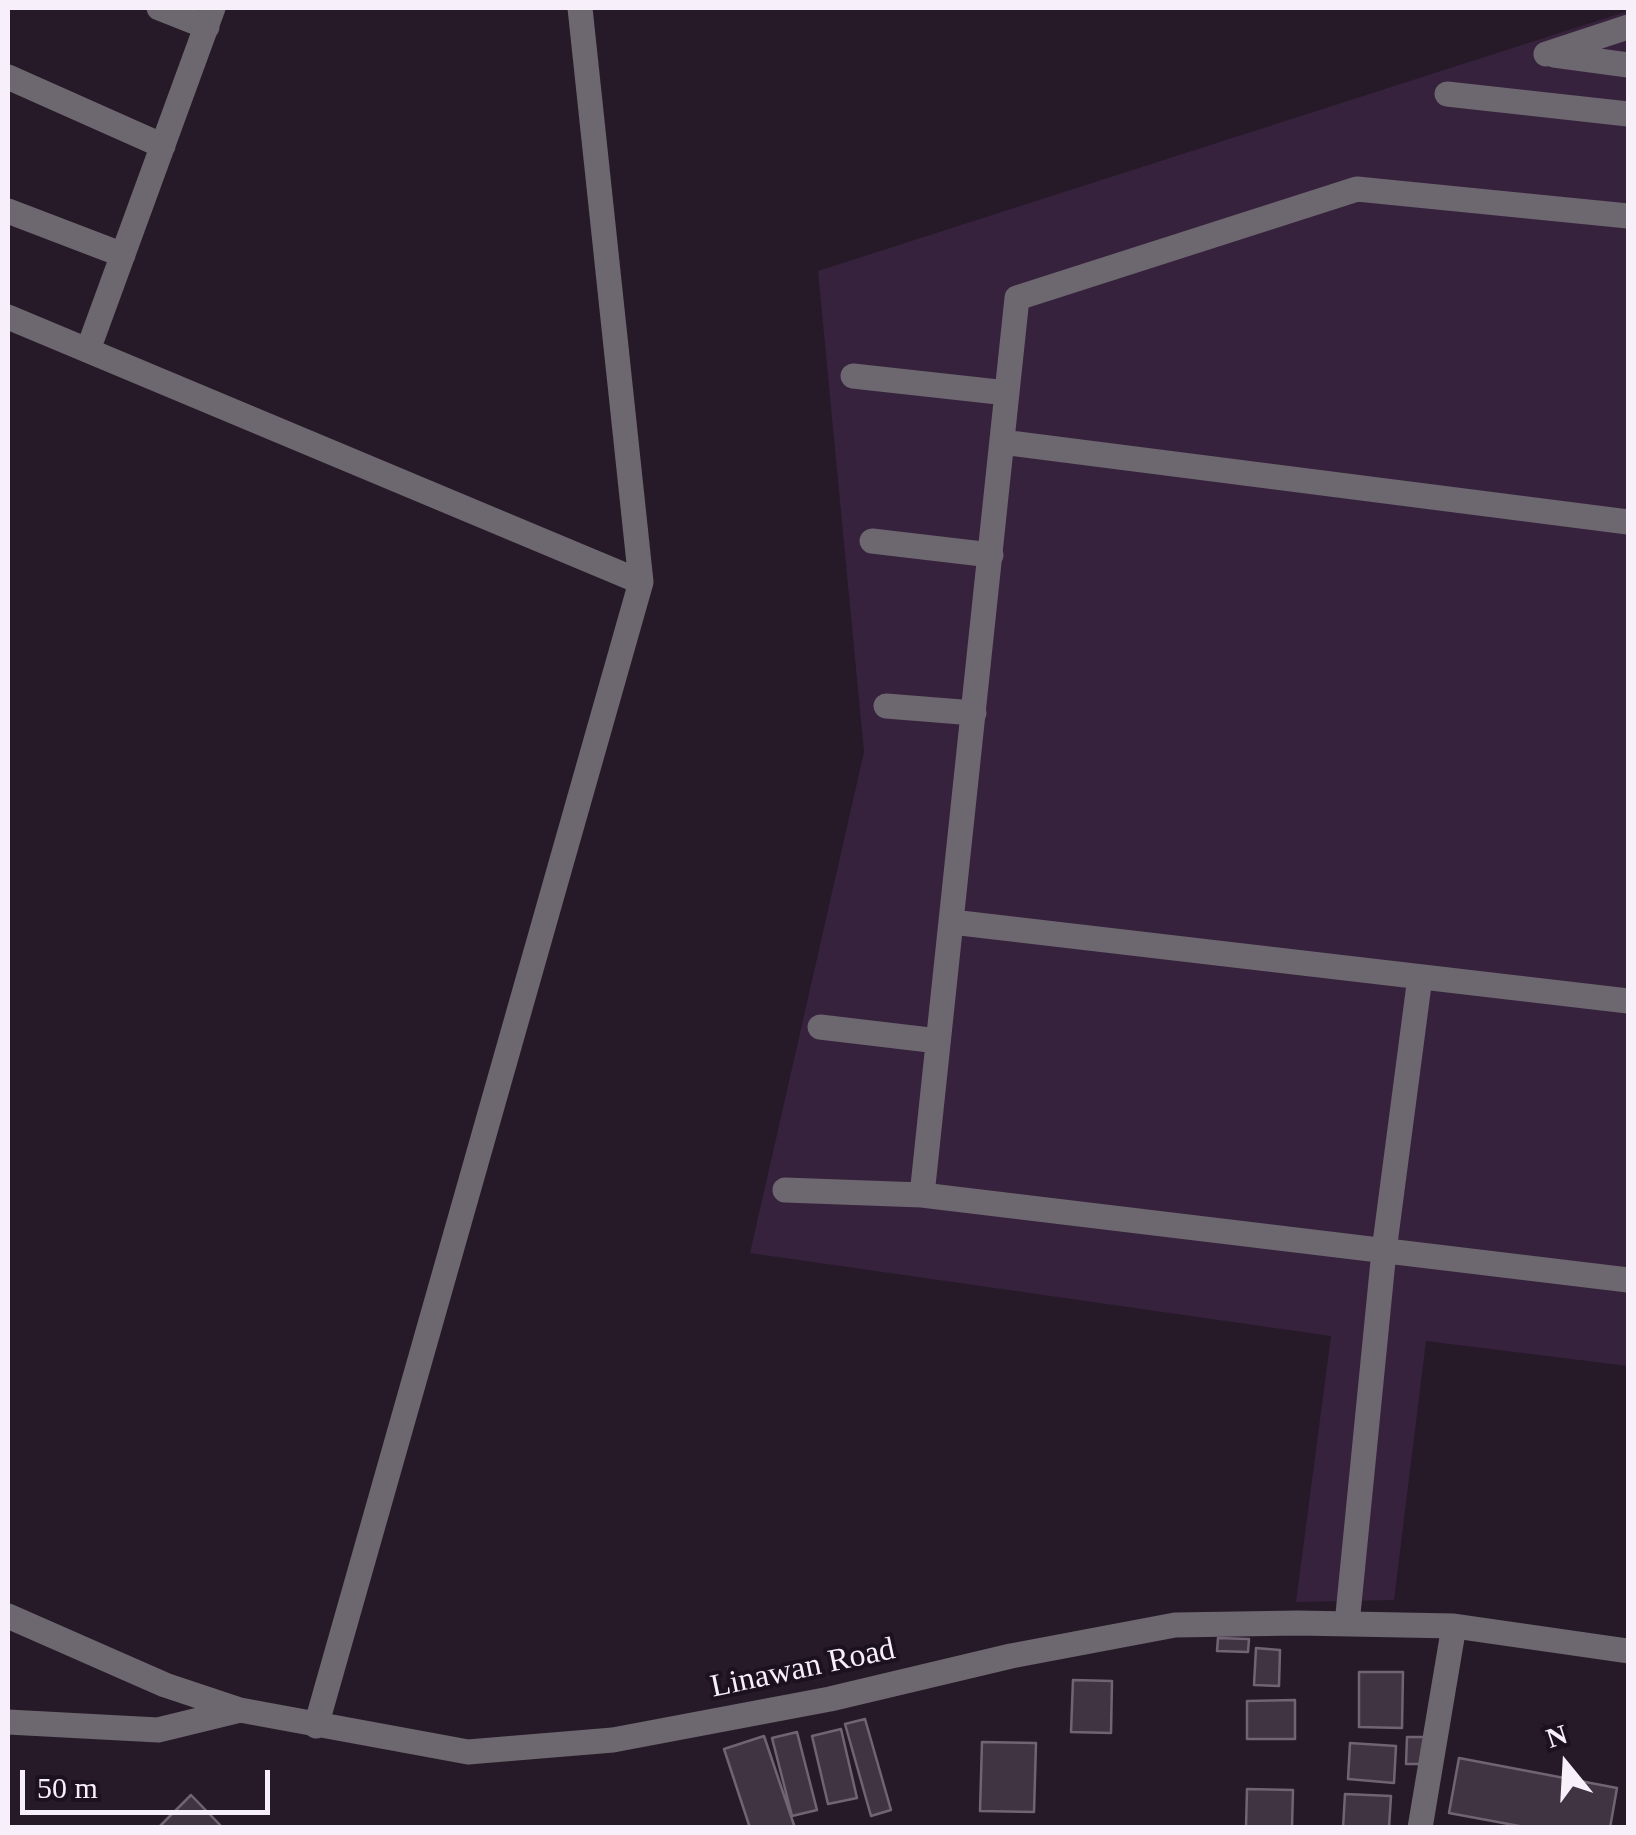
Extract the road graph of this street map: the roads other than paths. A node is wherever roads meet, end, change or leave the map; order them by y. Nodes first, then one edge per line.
1 (160, 8) edge
2 (580, 8) edge
3 (210, 17) edge
4 (1628, 27) edge
5 (1628, 64) edge
6 (8, 77) edge
7 (1447, 94) dead end
8 (1628, 114) edge
9 (164, 146) junction
10 (8, 211) edge
11 (1628, 216) edge
12 (123, 254) junction
13 (8, 317) edge
14 (88, 350) junction
15 (854, 376) dead end
16 (1008, 393) junction
17 (1002, 442) junction
18 (1628, 522) edge
19 (872, 540) dead end
20 (990, 555) junction
21 (640, 582) junction
22 (886, 706) dead end
23 (974, 713) junction
24 (952, 922) junction
25 (1420, 977) junction
26 (1628, 1001) edge
27 (820, 1027) dead end
28 (938, 1041) junction
29 (784, 1190) dead end
30 (922, 1195) junction
31 (1384, 1251) junction
32 (1628, 1280) edge
33 (8, 1616) edge
34 (1347, 1624) junction
35 (1454, 1626) junction
36 (1628, 1651) edge
37 (240, 1710) junction
38 (8, 1722) edge
39 (316, 1726) junction
40 (1420, 1828) edge

1 - 3 street
2 - 21 street
3 - 9 street
4 - 5 street
6 - 9 street
7 - 8 street
9 - 12 street
10 - 12 street
11 - 16 street
12 - 14 street
13 - 14 street
14 - 21 street
15 - 16 street
16 - 17 street
17 - 18 street
17 - 20 street
19 - 20 street
20 - 23 street
21 - 39 street
22 - 23 street
23 - 24 street
24 - 25 street
24 - 28 street
25 - 26 street
25 - 31 street
27 - 28 street
28 - 30 street
29 - 30 street
30 - 31 street
31 - 32 street
31 - 34 street
33 - 37 street, Linawan Road
34 - 35 street, Linawan Road
34 - 39 street, Linawan Road
35 - 36 street, Linawan Road
35 - 40 street
37 - 38 street
37 - 39 street, Linawan Road

